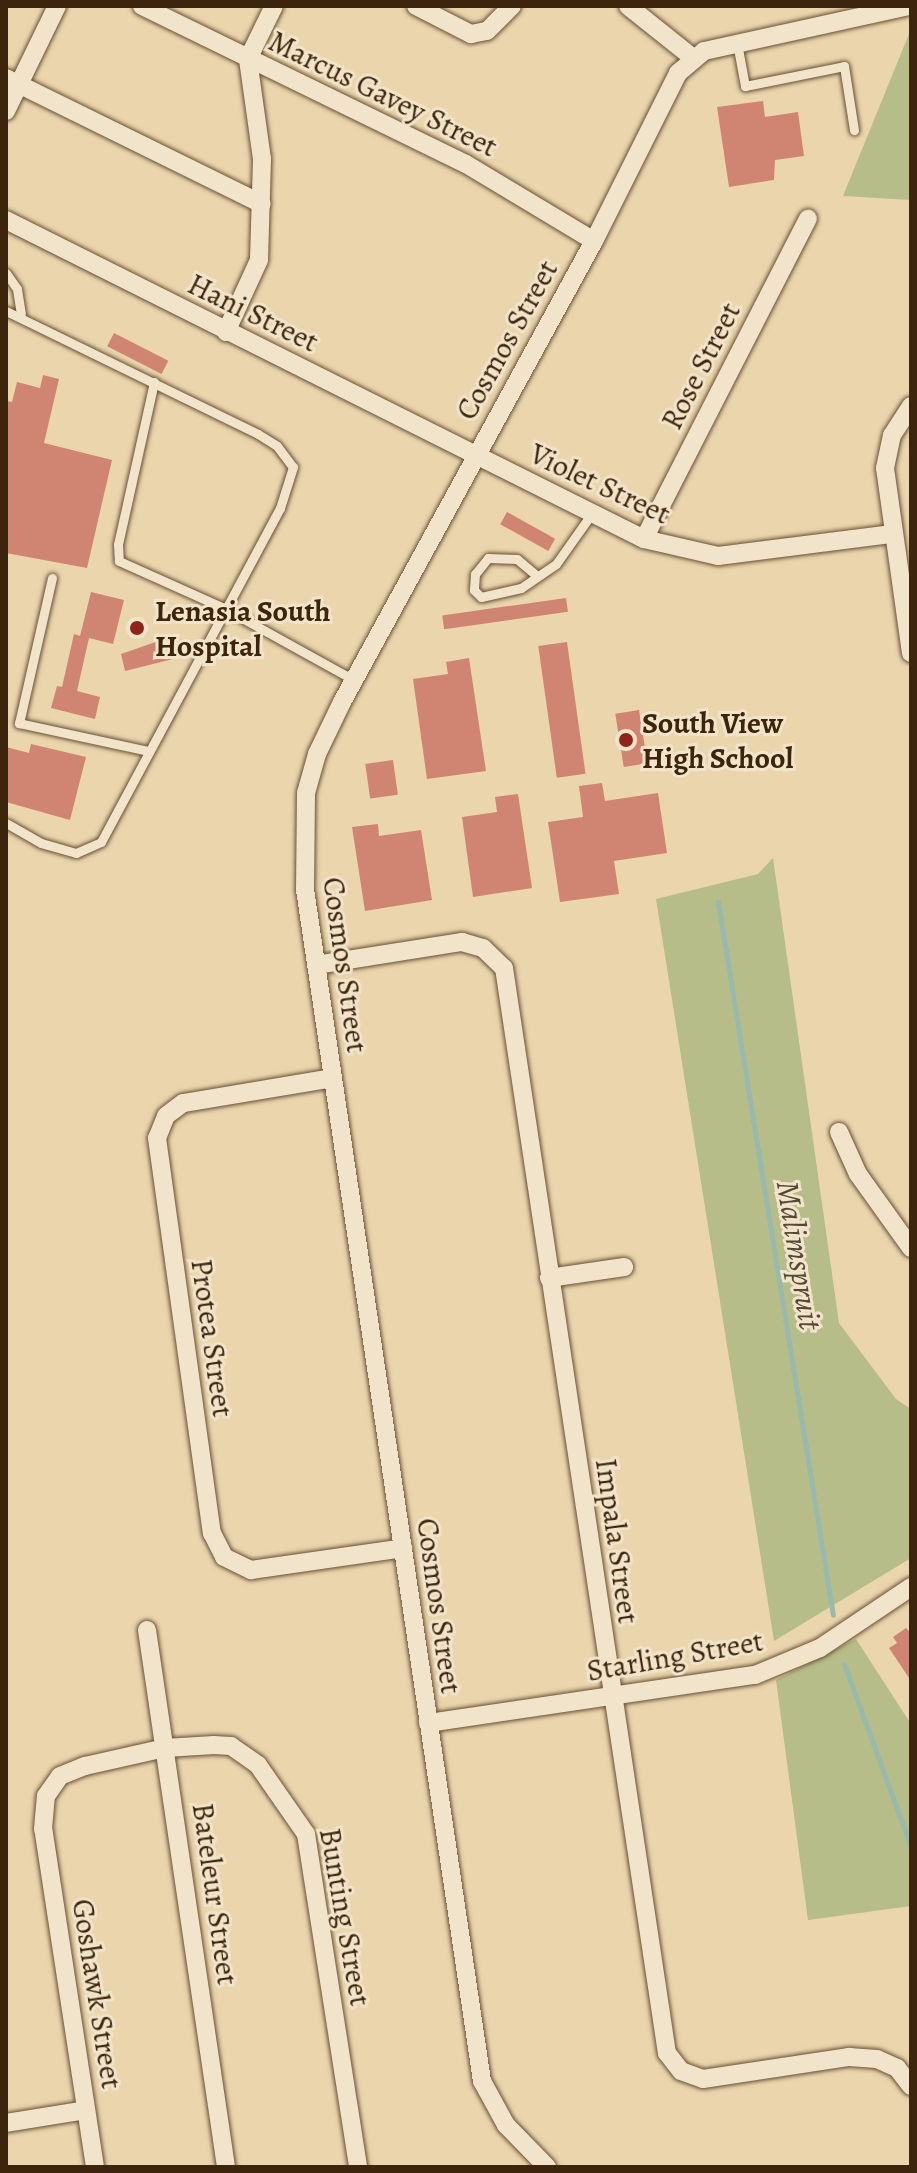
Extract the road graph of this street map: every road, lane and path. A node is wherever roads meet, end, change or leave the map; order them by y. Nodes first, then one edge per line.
1 (57, 6) edge
2 (142, 6) edge
3 (274, 6) edge
4 (416, 6) edge
5 (512, 6) edge
6 (628, 6) edge
7 (894, 6) edge
8 (908, 6) edge
9 (737, 43) junction
10 (692, 57) junction
11 (248, 59) junction
12 (13, 81) edge
13 (6, 111) edge
14 (854, 130) dead end
15 (262, 204) junction
16 (808, 218) dead end
17 (6, 220) edge
18 (594, 241) junction
19 (6, 273) edge
20 (6, 311) edge
21 (21, 314) junction
22 (226, 332) junction
23 (154, 382) junction
24 (911, 406) edge
25 (476, 454) junction
26 (590, 516) junction
27 (893, 534) junction
28 (644, 539) junction
29 (536, 575) junction
30 (52, 578) dead end
31 (224, 608) junction
32 (911, 653) edge
33 (354, 680) junction
34 (148, 751) junction
35 (6, 823) edge
36 (316, 965) junction
37 (333, 1078) junction
38 (839, 1132) dead end
39 (911, 1248) edge
40 (624, 1267) dead end
41 (549, 1278) junction
42 (403, 1548) junction
43 (911, 1587) edge
44 (147, 1630) dead end
45 (612, 1697) junction
46 (428, 1723) junction
47 (165, 1748) junction
48 (43, 1829) joint
49 (911, 2086) edge
50 (86, 2110) junction
51 (6, 2123) edge
52 (95, 2167) edge
53 (226, 2167) edge
54 (358, 2167) edge
55 (547, 2167) edge

1 - 12 street
2 - 11 street, Marcus Gavey Street
3 - 11 street
4 - 5 street
6 - 10 street
7 - 8 street
7 - 9 street
9 - 10 street
9 - 14 lane
10 - 18 street, Cosmos Street
11 - 15 street
11 - 18 street, Marcus Gavey Street
12 - 13 street
12 - 15 street
15 - 22 street
16 - 28 street, Rose Street
17 - 22 street, Hani Street
18 - 25 street, Cosmos Street
19 - 21 lane
20 - 21 lane
21 - 23 lane
22 - 25 street, Hani Street
23 - 31 lane
23 - 31 lane
24 - 27 street
25 - 26 street, Violet Street
25 - 33 street, Cosmos Street
26 - 28 street, Violet Street
26 - 29 lane
27 - 28 street, Violet Street
27 - 32 street
29 - 29 lane
30 - 34 lane
31 - 33 lane
31 - 34 lane
33 - 36 street, Cosmos Street
34 - 35 lane
36 - 37 street, Cosmos Street
36 - 41 street, Impala Street
37 - 42 street, Cosmos Street
37 - 42 street, Protea Street
38 - 39 street
40 - 41 street
41 - 45 street, Impala Street
42 - 46 street, Cosmos Street
43 - 45 street, Starling Street
44 - 47 street, Bateleur Street
45 - 46 street, Starling Street
45 - 49 street, Impala Street
46 - 55 street, Cosmos Street
47 - 48 street, Bunting Street
47 - 53 street, Bateleur Street
47 - 54 street, Bunting Street
48 - 50 street, Goshawk Street
50 - 51 street
50 - 52 street, Goshawk Street

